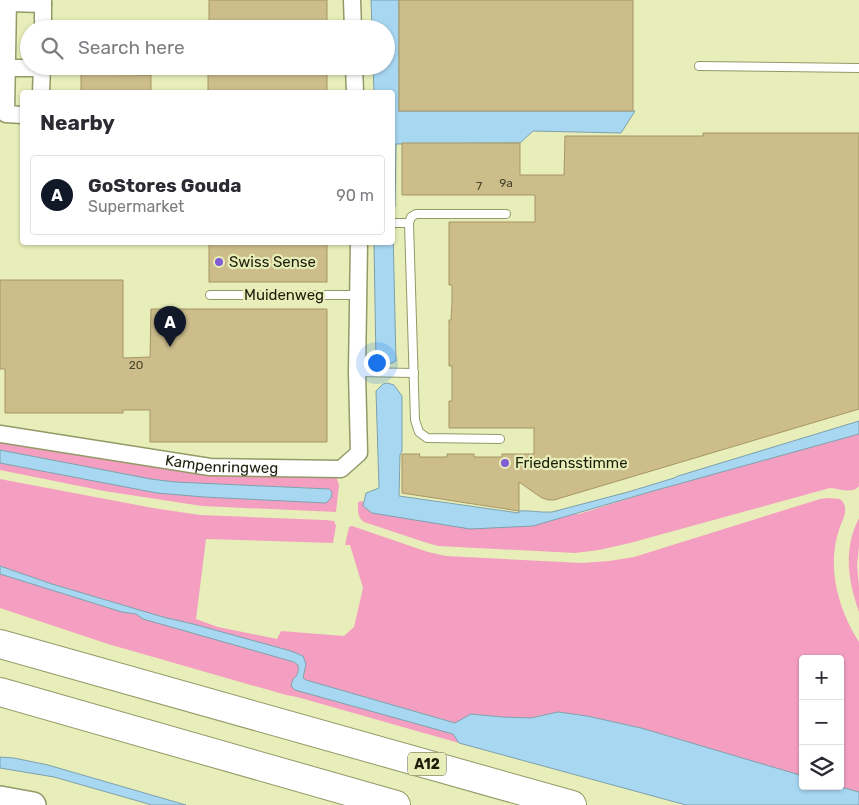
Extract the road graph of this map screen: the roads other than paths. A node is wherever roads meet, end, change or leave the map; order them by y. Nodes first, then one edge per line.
1 (352, 0) edge
2 (8, 2) edge
3 (43, 2) edge
4 (43, 20) edge
5 (353, 20) edge
6 (699, 66) dead end
7 (4, 68) edge
8 (20, 68) edge
9 (859, 68) edge
10 (42, 75) edge
11 (354, 75) edge
12 (41, 90) edge
13 (355, 90) edge
14 (20, 115) edge
15 (506, 214) dead end
16 (395, 223) edge
17 (409, 223) junction
18 (359, 245) edge
19 (210, 295) dead end
20 (358, 295) junction
21 (357, 372) junction
22 (414, 373) junction
23 (0, 434) edge
24 (500, 440) dead end
25 (0, 644) edge
26 (0, 692) edge
27 (0, 800) edge
28 (33, 805) edge
29 (396, 805) edge
30 (572, 805) edge

1 - 5 street
2 - 3 street
2 - 7 street
3 - 4 street
6 - 9 lane
7 - 8 street
7 - 14 street
10 - 12 street
11 - 13 street
15 - 17 lane
16 - 17 lane
17 - 22 lane
18 - 20 street, Kampenringweg
19 - 20 lane, Muidenweg
20 - 21 street, Kampenringweg
21 - 22 lane
21 - 23 street, Kampenringweg
22 - 24 lane
25 - 30 highway, A12
26 - 29 highway
27 - 28 main road

